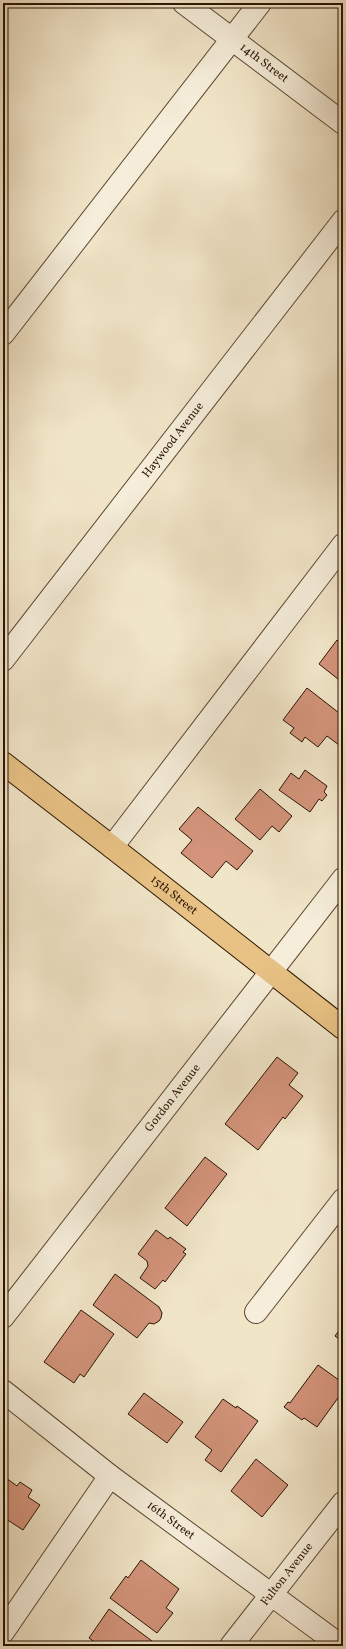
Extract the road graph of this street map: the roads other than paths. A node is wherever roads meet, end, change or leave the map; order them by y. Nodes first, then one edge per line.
1 (184, 3) edge
2 (260, 3) edge
3 (232, 40) junction
4 (343, 123) edge
5 (343, 221) edge
6 (3, 334) edge
7 (343, 545) edge
8 (3, 660) edge
9 (3, 763) edge
10 (112, 847) junction
11 (343, 879) edge
12 (272, 971) junction
13 (343, 1028) edge
14 (343, 1200) edge
15 (256, 1312) dead end
16 (3, 1317) edge
17 (3, 1391) edge
18 (110, 1476) junction
19 (343, 1503) edge
20 (271, 1595) junction
21 (3, 1632) edge
22 (231, 1646) edge
23 (341, 1646) edge

1 - 3 street, 14th Street
2 - 3 street
3 - 4 street, 14th Street
3 - 6 street
5 - 8 street, Haywood Avenue
7 - 10 street
9 - 10 main road, 15th Street
10 - 12 main road, 15th Street
11 - 12 street, Gordon Avenue
12 - 13 main road, 15th Street
12 - 16 street, Gordon Avenue
14 - 15 street
17 - 18 street, 16th Street
18 - 20 street, 16th Street
18 - 21 street
19 - 20 street, Fulton Avenue
20 - 22 street, Fulton Avenue
20 - 23 street, 16th Street

